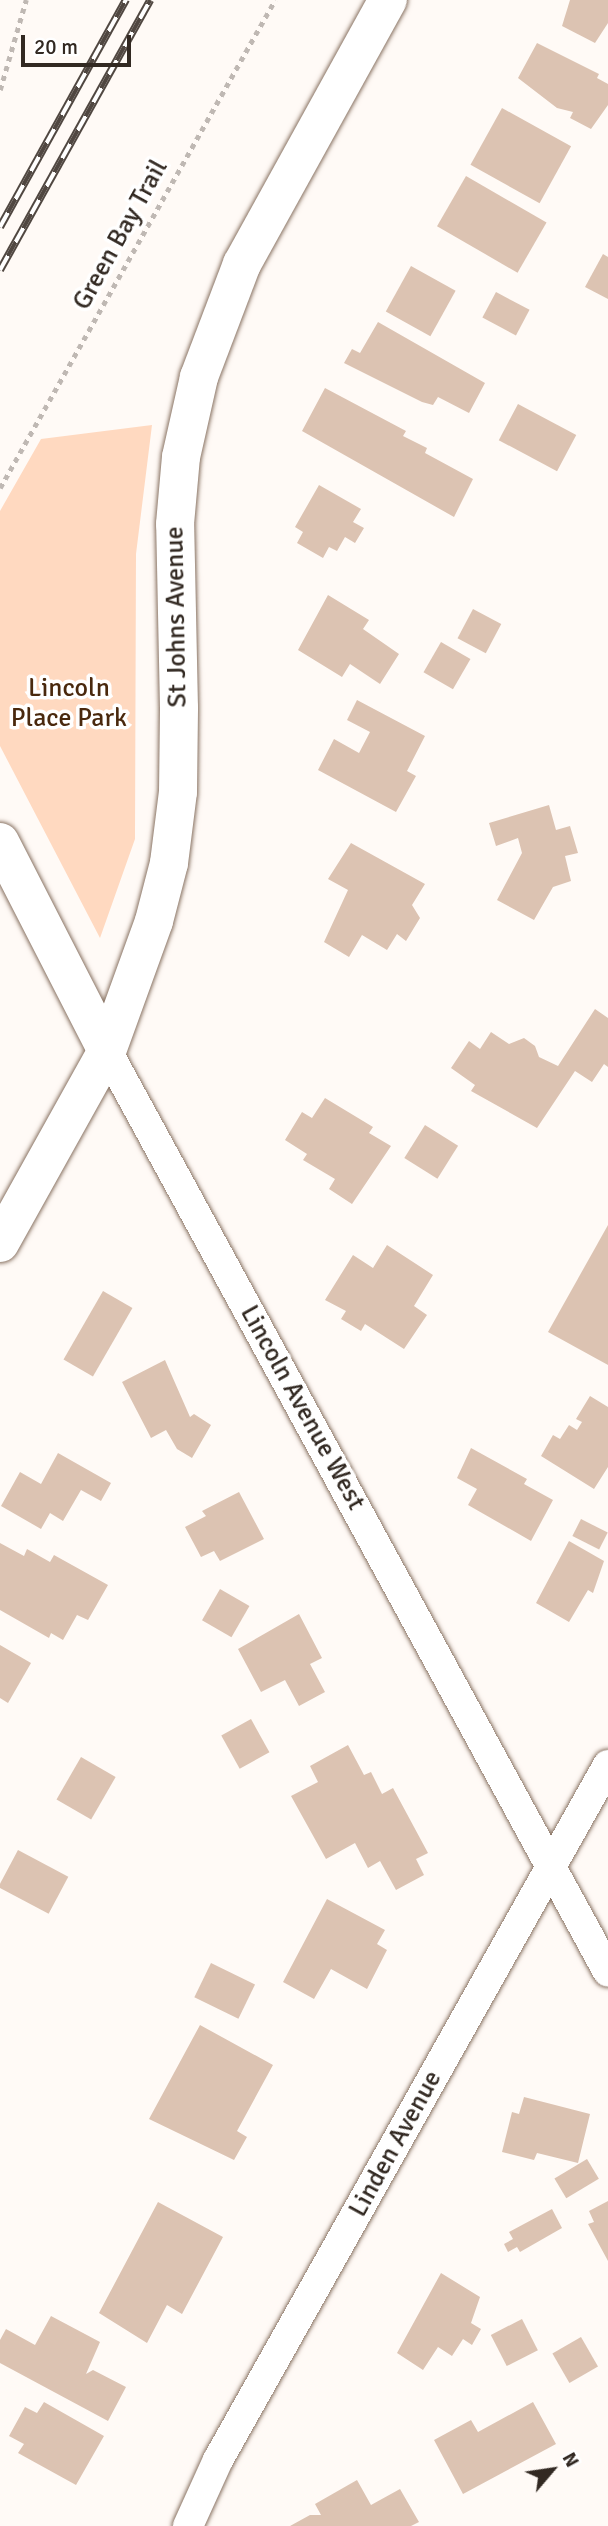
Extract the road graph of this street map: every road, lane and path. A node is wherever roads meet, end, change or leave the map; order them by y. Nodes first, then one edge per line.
1 (26, 0) edge
2 (275, 0) edge
3 (388, 0) edge
4 (0, 90) edge
5 (0, 488) edge
6 (0, 842) edge
7 (107, 1051) junction
8 (0, 1243) edge
9 (608, 1765) edge
10 (552, 1867) junction
11 (608, 1972) edge
12 (188, 2526) edge

1 - 4 path
2 - 5 path, Green Bay Trail
3 - 7 street, St Johns Avenue
6 - 7 street, Lincoln Avenue West
7 - 8 street, St Johns Avenue
7 - 10 street, Lincoln Avenue West
9 - 10 street, Linden Avenue
10 - 11 street, Lincoln Avenue West
10 - 12 street, Linden Avenue

